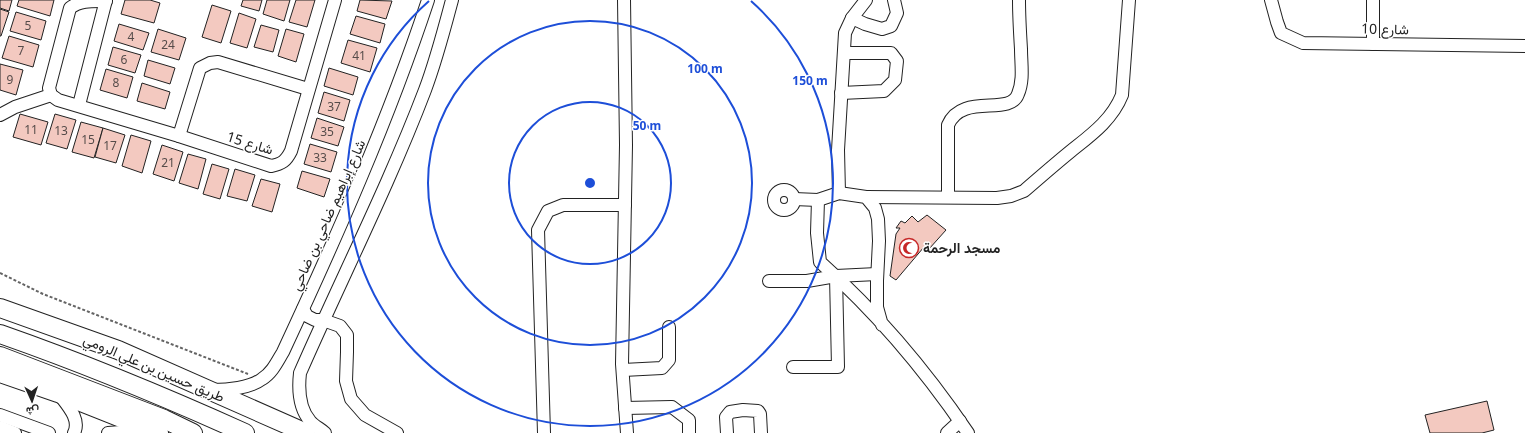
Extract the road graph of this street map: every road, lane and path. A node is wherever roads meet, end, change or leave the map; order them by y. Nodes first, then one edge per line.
1 (335, 0) edge
2 (428, 0) edge
3 (452, 0) edge
4 (624, 0) edge
5 (866, 0) edge
6 (894, 0) edge
7 (1019, 0) edge
8 (1129, 0) edge
9 (1271, 0) edge
10 (1373, 0) edge
11 (106, 1) edge
12 (852, 18) junction
13 (1373, 44) junction
14 (1525, 46) edge
15 (844, 53) junction
16 (308, 89) junction
17 (841, 93) junction
18 (51, 95) junction
19 (79, 105) junction
20 (0, 115) edge
21 (178, 136) junction
22 (839, 193) junction
23 (866, 197) junction
24 (948, 197) junction
25 (794, 199) dead end
26 (818, 200) junction
27 (624, 205) junction
28 (0, 273) edge
29 (877, 274) junction
30 (836, 276) junction
31 (769, 281) dead end
32 (0, 308) edge
33 (303, 309) junction
34 (323, 320) junction
35 (882, 325) junction
36 (670, 327) dead end
37 (0, 334) edge
38 (0, 356) edge
39 (793, 368) dead end
40 (623, 370) junction
41 (0, 373) edge
42 (262, 380) junction
43 (206, 390) junction
44 (58, 393) junction
45 (625, 408) junction
46 (0, 415) edge
47 (960, 421) junction
48 (0, 427) edge
49 (15, 433) edge
50 (49, 433) edge
51 (74, 433) edge
52 (108, 433) edge
53 (135, 433) edge
54 (159, 433) edge
55 (193, 433) edge
56 (245, 433) edge
57 (306, 433) edge
58 (325, 433) edge
59 (397, 433) edge
60 (544, 433) edge
61 (627, 433) edge
62 (689, 433) edge
63 (727, 433) edge
64 (761, 433) edge
65 (947, 433) edge
66 (968, 433) edge

1 - 16 street, شارع 15
2 - 33 street, شارع إبراهيم ضاحي بن ضاحي
3 - 34 street
4 - 27 street
5 - 12 street
6 - 12 street
7 - 24 street
8 - 24 street
9 - 13 street, شارع 10
10 - 13 street
11 - 18 street
11 - 19 street
12 - 15 street
13 - 14 street, شارع 10
15 - 17 street
15 - 17 street
16 - 21 street
16 - 21 street, شارع 15
17 - 22 street
18 - 19 street, شارع 15
18 - 20 street
19 - 21 street, شارع 15
22 - 23 street
22 - 26 street
23 - 24 street
23 - 29 street
25 - 26 street
26 - 30 street
27 - 40 street
27 - 60 street
28 - 42 path
29 - 30 street
29 - 35 street
30 - 31 street
30 - 35 street
30 - 39 street
32 - 43 highway, طريق حسين بن علي الرومي
33 - 34 street
33 - 42 street, شارع إبراهيم ضاحي بن ضاحي
34 - 58 street
34 - 59 street
35 - 47 street
36 - 40 street
37 - 56 highway
38 - 55 highway
40 - 45 street
41 - 44 highway
42 - 43 street, شارع إبراهيم ضاحي بن ضاحي
43 - 57 highway, طريق حسين بن علي الرومي
44 - 51 street
44 - 54 highway
45 - 61 street
45 - 62 street
46 - 50 street
47 - 65 street
47 - 66 street
48 - 49 street
52 - 53 street
63 - 64 street

